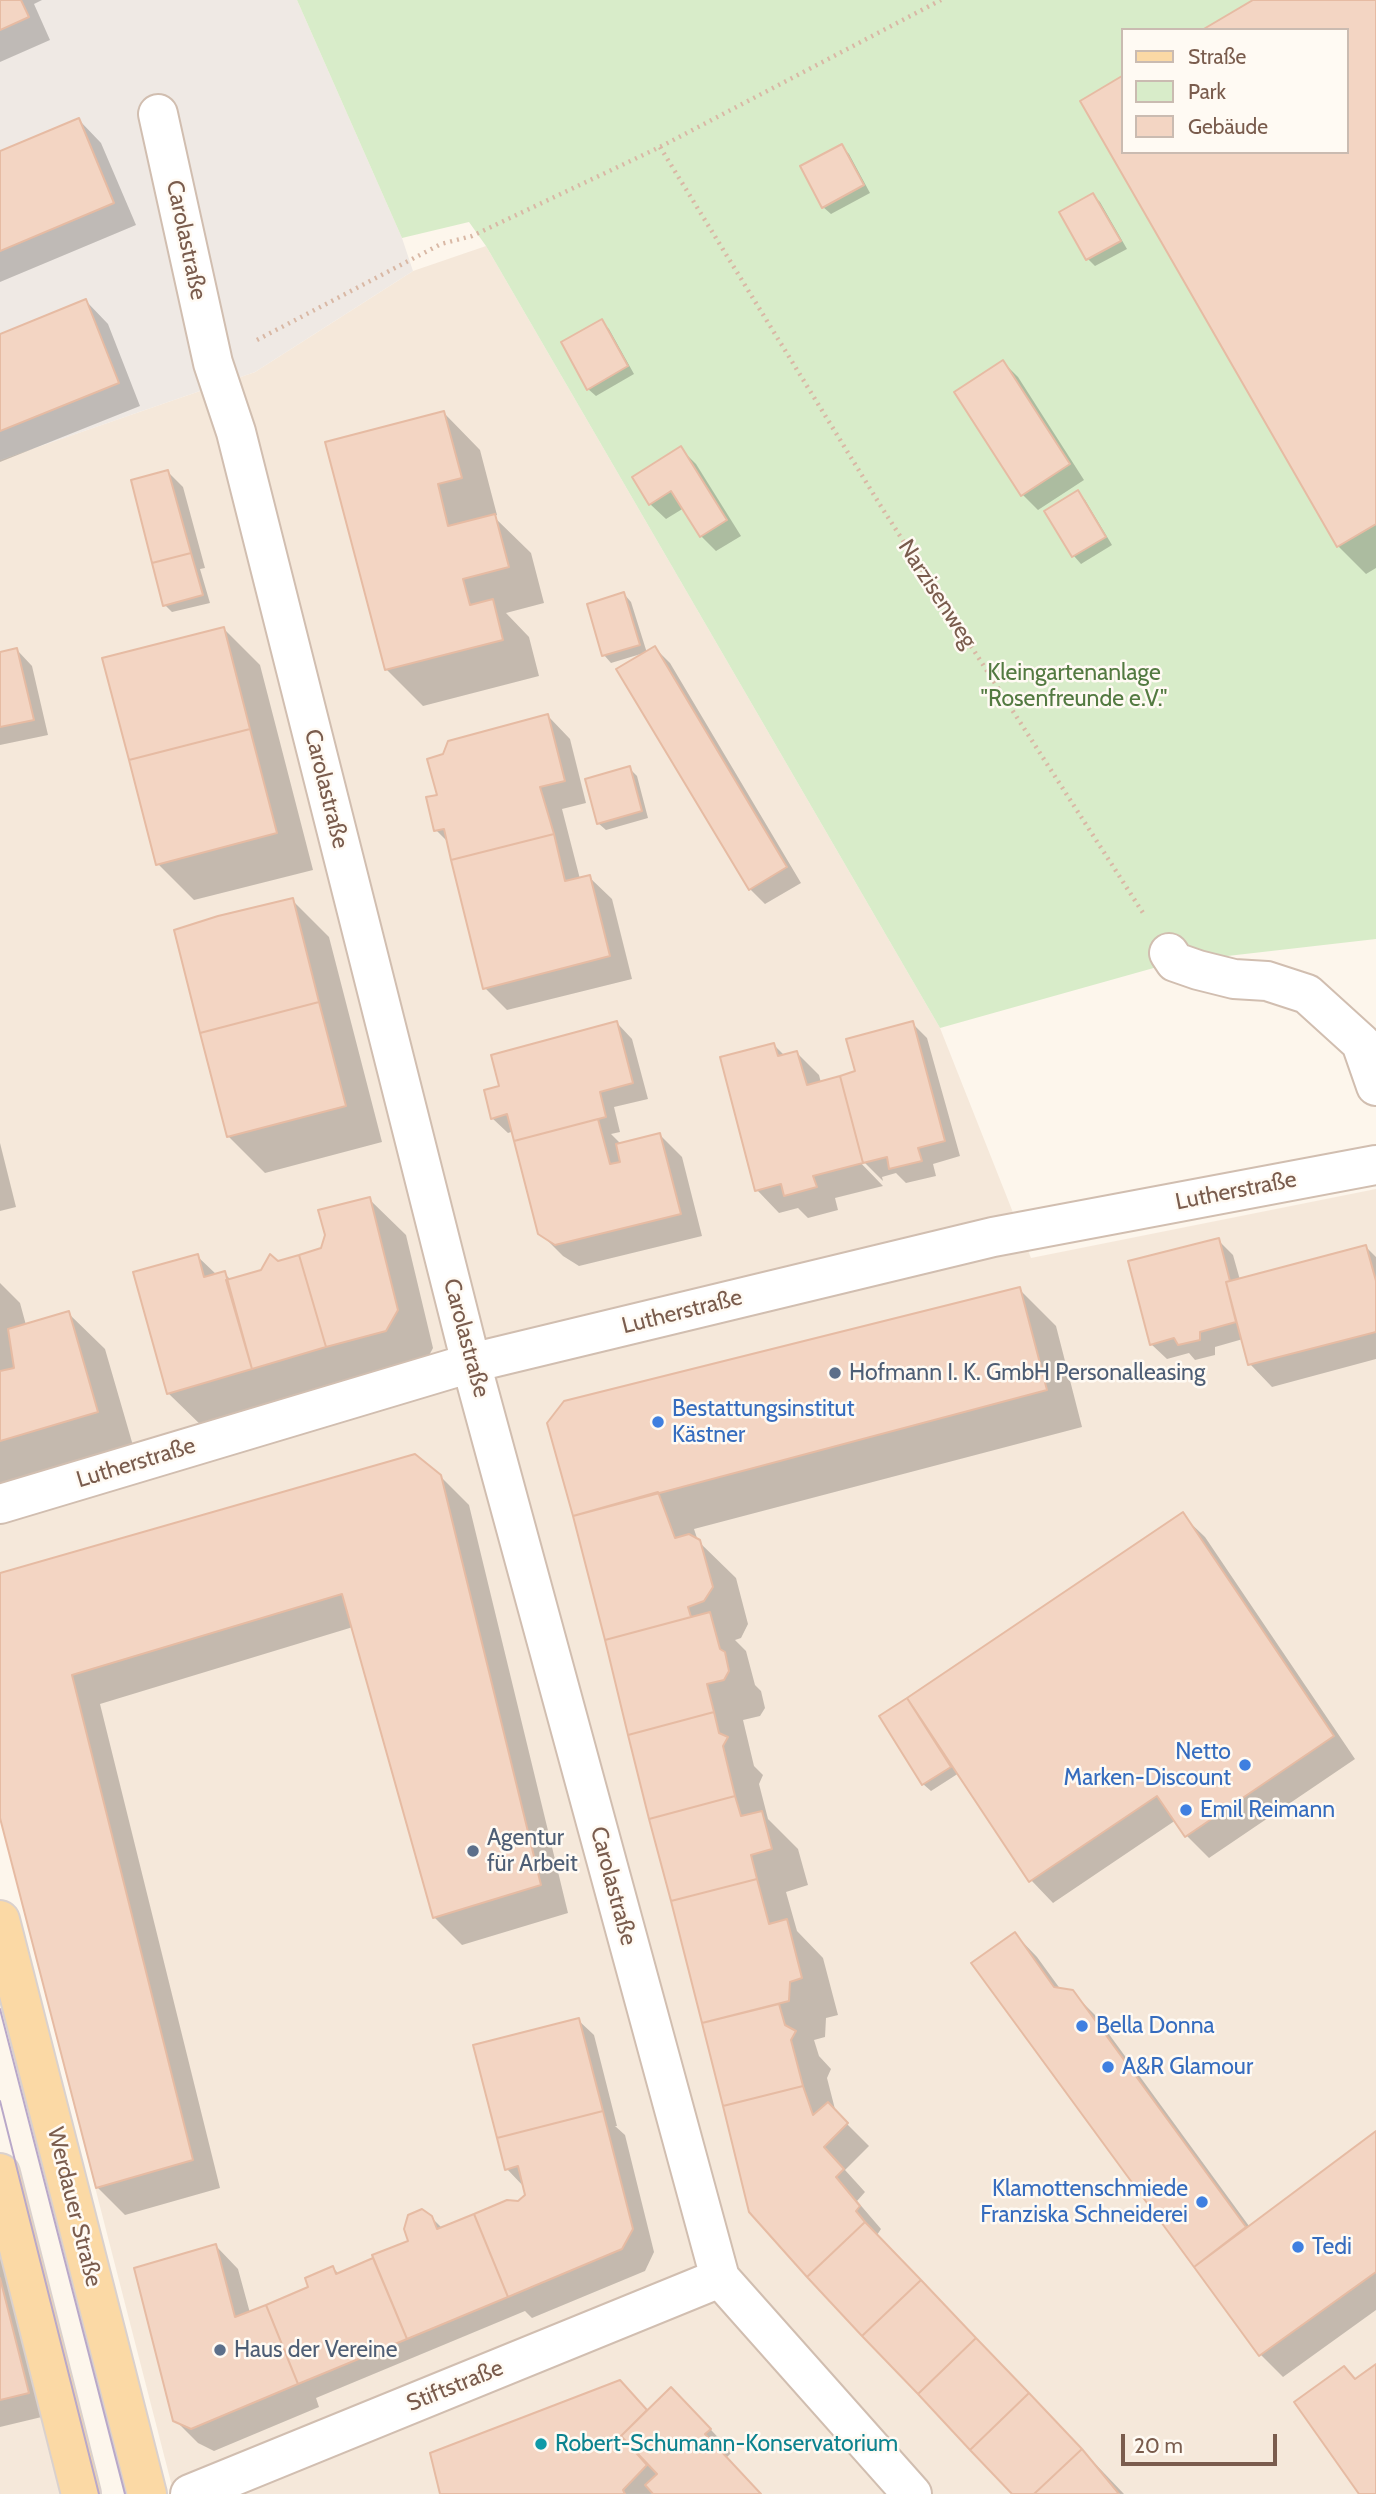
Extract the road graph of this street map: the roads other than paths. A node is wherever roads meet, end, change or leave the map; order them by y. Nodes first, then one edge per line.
1 (159, 114) dead end
2 (1169, 953) road end
3 (1376, 1086) edge
4 (1376, 1165) edge
5 (471, 1363) junction
6 (0, 1504) edge
7 (0, 1920) edge
8 (0, 2173) edge
9 (720, 2277) junction
10 (81, 2494) edge
11 (147, 2494) edge
12 (190, 2494) edge
13 (912, 2494) edge

1 - 5 street, Carolastraße
2 - 3 street
4 - 5 street, Lutherstraße
5 - 6 street, Lutherstraße
5 - 9 street, Carolastraße
7 - 11 main road, Werdauer Straße
8 - 10 main road
9 - 12 street, Stiftstraße
9 - 13 street, Carolastraße

